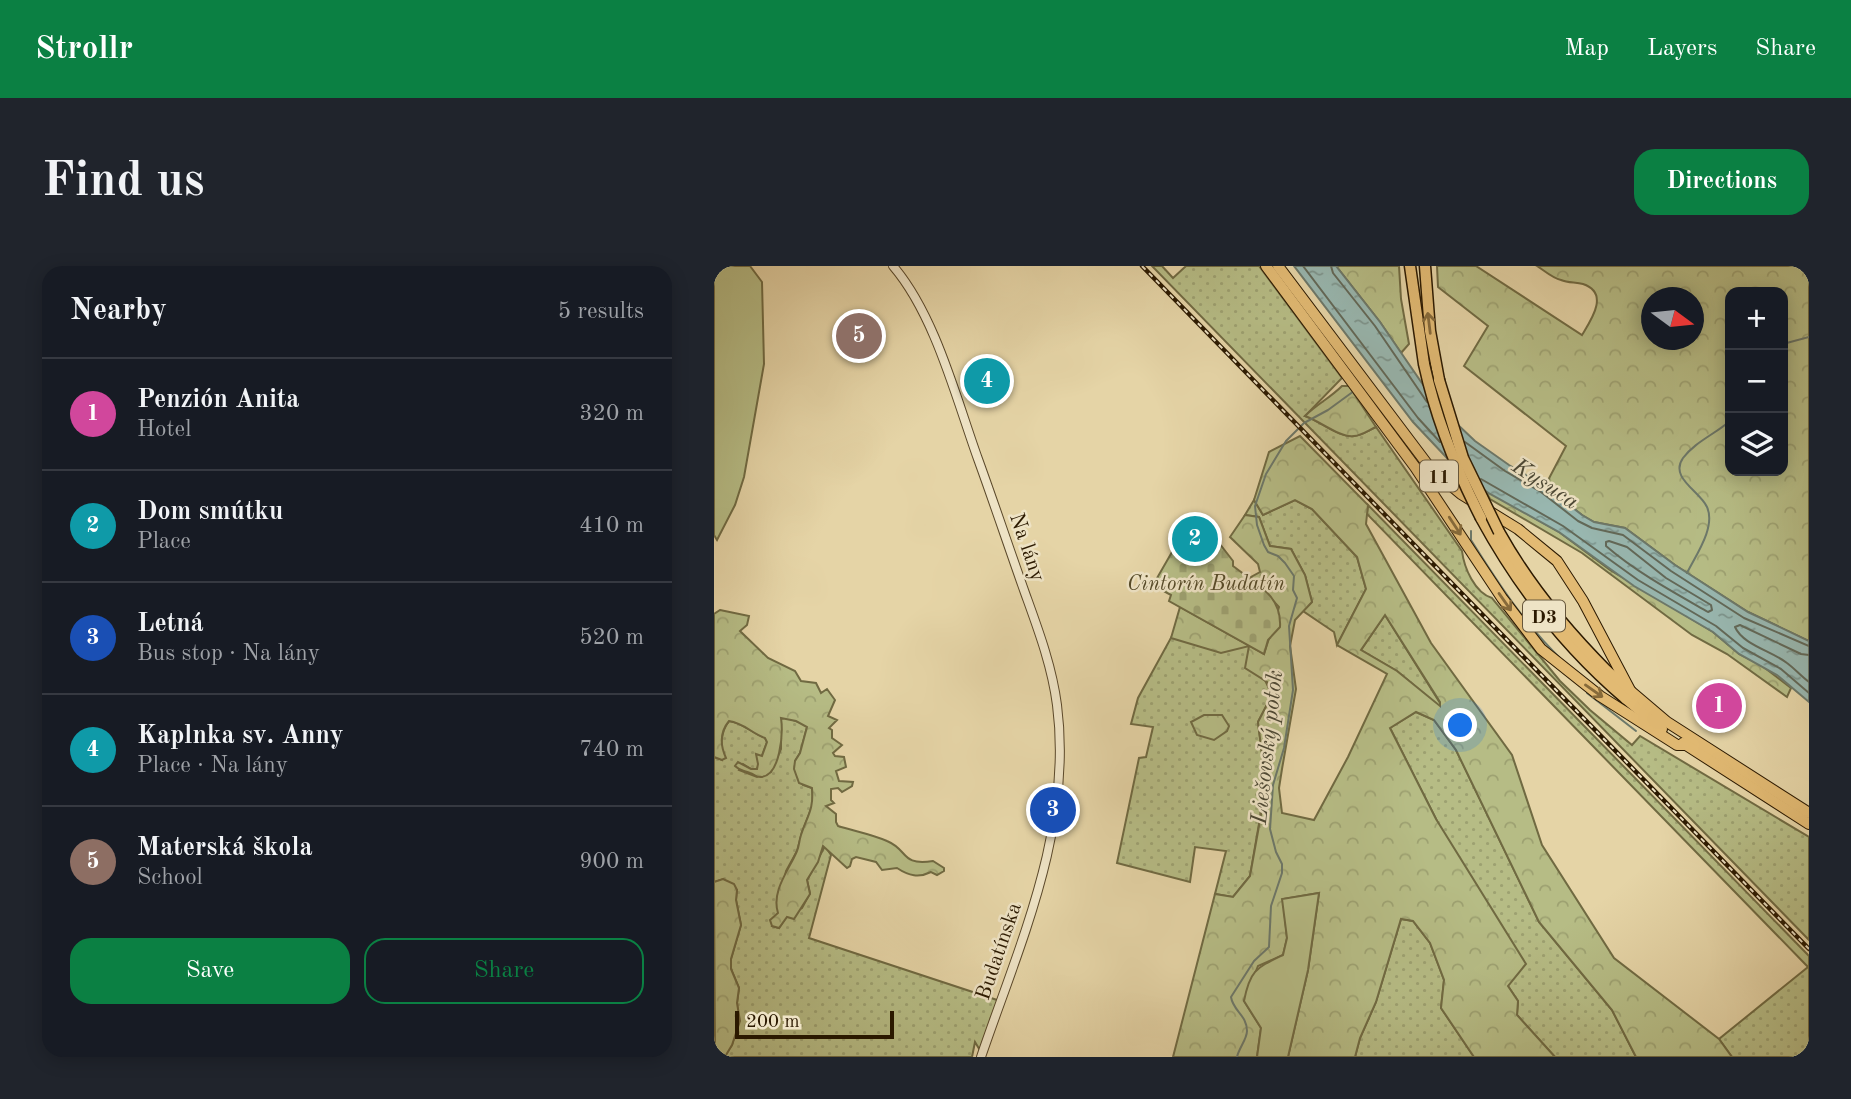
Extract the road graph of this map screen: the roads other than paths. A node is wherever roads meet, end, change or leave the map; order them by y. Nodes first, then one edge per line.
1 (893, 266) edge
2 (1266, 266) edge
3 (1278, 266) edge
4 (1410, 266) edge
5 (1425, 266) edge
6 (1361, 386) junction
7 (1607, 671) joint
8 (1628, 696) junction
9 (1685, 745) junction
10 (1809, 813) edge
11 (1809, 824) edge
12 (1048, 856) joint
13 (981, 1057) edge

1 - 12 street, Na lány
2 - 6 main road, 11
3 - 6 main road, 11
4 - 8 highway, D3, bridge
7 -> 5 highway, D3, bridge
6 - 8 main road, 11
6 -> 9 main road, 11
7 - 8 main road, D3
8 - 9 main road, D3
8 - 10 main road
9 - 11 main road
12 - 13 street, Budatínska

